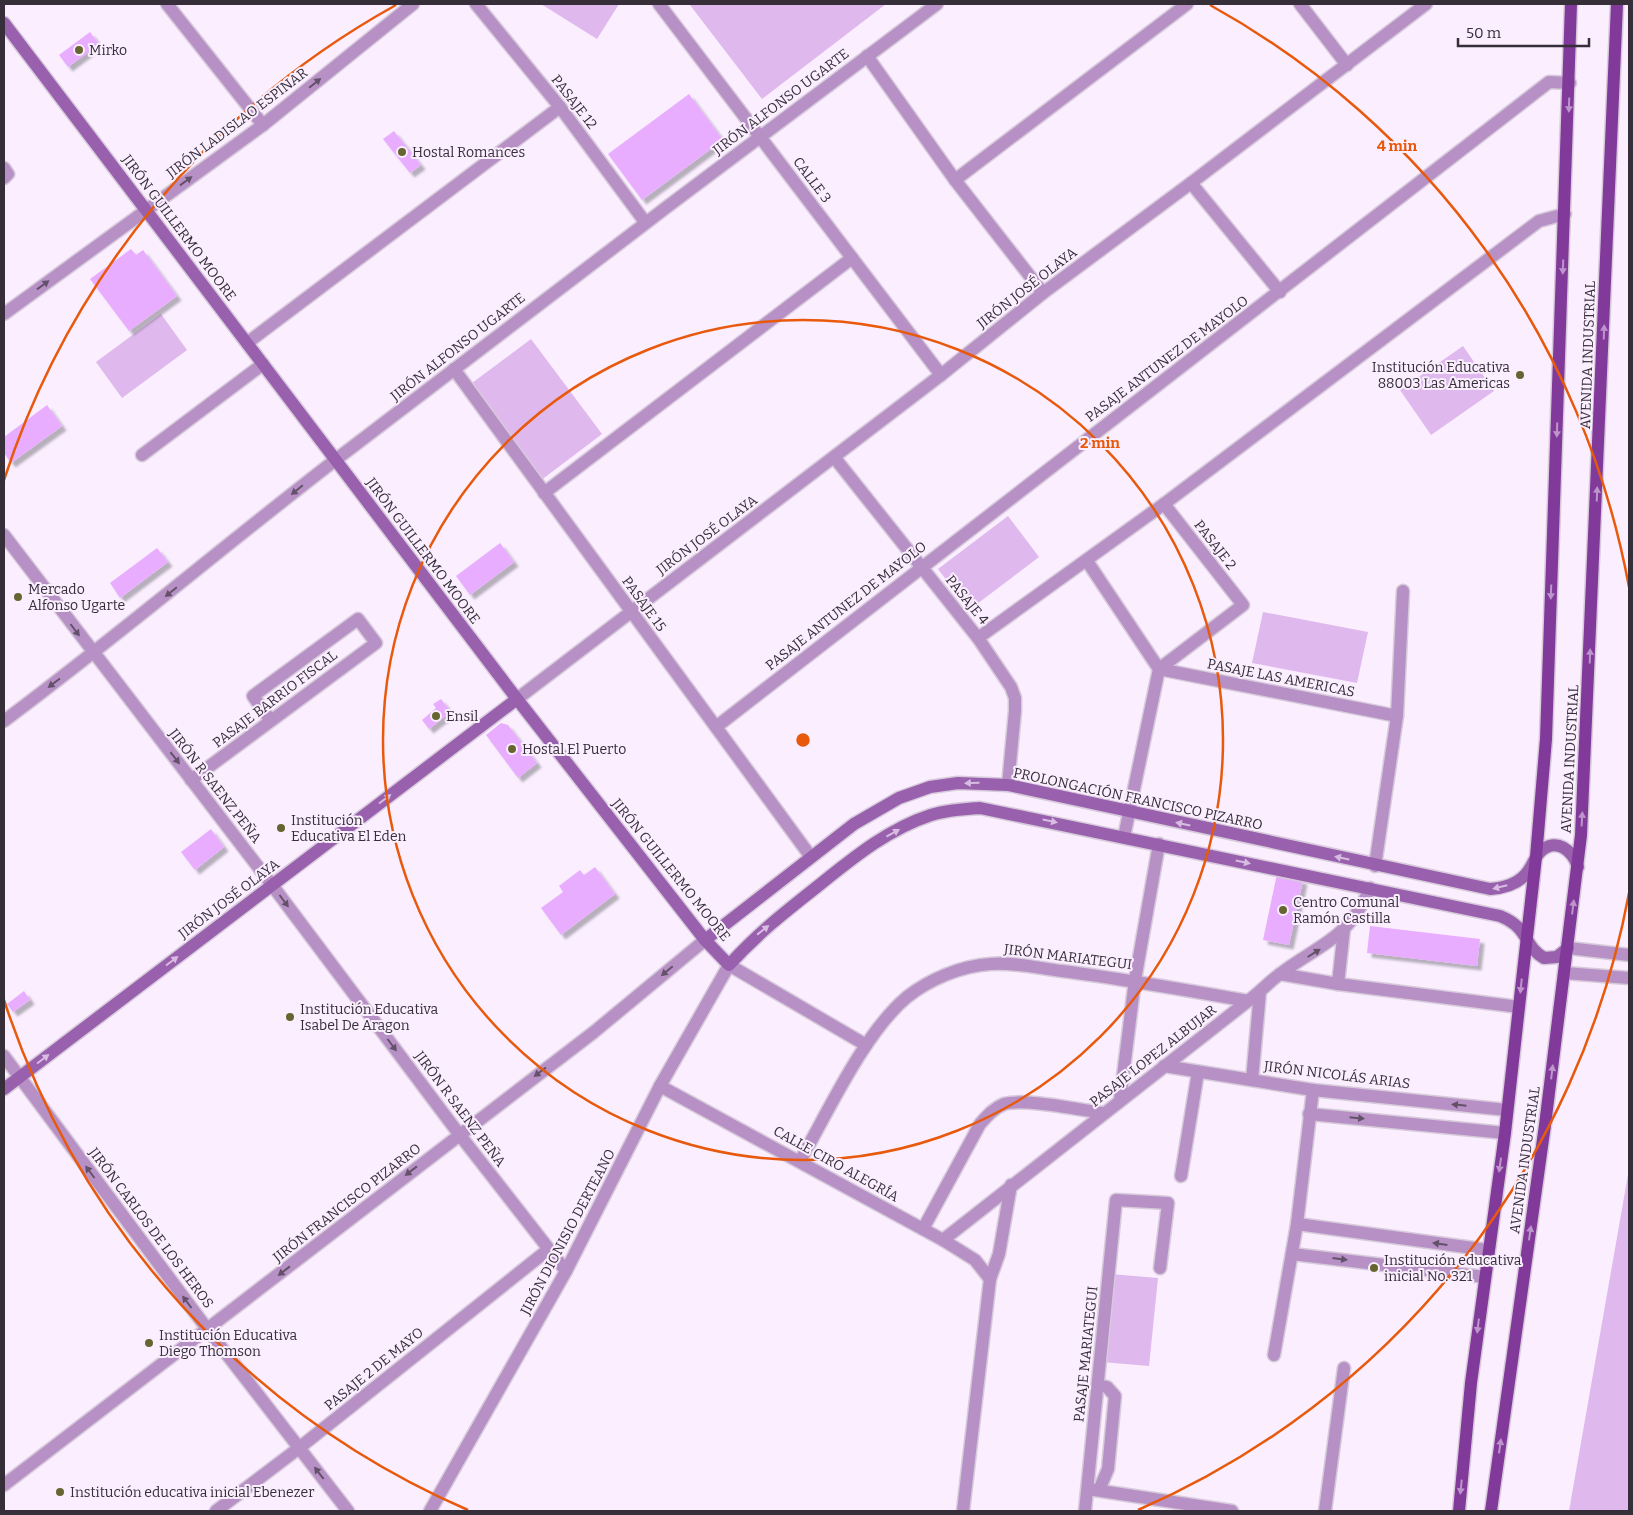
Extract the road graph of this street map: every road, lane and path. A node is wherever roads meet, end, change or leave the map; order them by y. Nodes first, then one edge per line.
1 (167, 4) edge
2 (413, 4) edge
3 (476, 4) edge
4 (937, 4) edge
5 (1187, 4) edge
6 (1300, 4) edge
7 (1426, 4) edge
8 (1571, 4) edge
9 (1617, 4) edge
10 (662, 5) edge
11 (4, 23) edge
12 (866, 56) junction
13 (1347, 65) junction
14 (1570, 83) junction
15 (560, 107) junction
16 (263, 125) junction
17 (760, 136) junction
18 (4, 168) edge
19 (4, 178) edge
20 (955, 180) junction
21 (1191, 184) junction
22 (147, 210) junction
23 (1565, 214) junction
24 (646, 222) junction
25 (852, 258) junction
26 (1280, 292) junction
27 (1043, 293) junction
28 (4, 314) edge
29 (247, 343) junction
30 (263, 364) junction
31 (454, 369) junction
32 (941, 375) junction
33 (142, 456) dead end
34 (834, 457) junction
35 (335, 460) junction
36 (544, 493) junction
37 (1164, 504) junction
38 (4, 535) edge
39 (1086, 561) junction
40 (921, 567) junction
41 (1402, 591) dead end
42 (631, 612) junction
43 (978, 638) junction
44 (94, 654) junction
45 (1159, 668) junction
46 (517, 699) junction
47 (1397, 716) junction
48 (4, 721) edge
49 (271, 721) junction
50 (716, 727) junction
51 (191, 780) junction
52 (1008, 785) junction
53 (1129, 812) junction
54 (1124, 837) junction
55 (1159, 844) junction
56 (811, 857) junction
57 (1536, 857) junction
58 (1375, 866) junction
59 (1578, 867) junction
60 (272, 885) junction
61 (1370, 888) junction
62 (1344, 929) junction
63 (1527, 937) junction
64 (705, 940) junction
65 (1568, 948) junction
66 (1629, 955) edge
67 (729, 965) junction
68 (1564, 973) junction
69 (1280, 974) junction
70 (1629, 978) edge
71 (1135, 980) junction
72 (1338, 984) junction
73 (1260, 992) junction
74 (1248, 1001) junction
75 (1519, 1007) junction
76 (866, 1045) junction
77 (4, 1056) edge
78 (1164, 1066) junction
79 (1198, 1072) junction
80 (19, 1077) junction
81 (1252, 1080) junction
82 (660, 1086) junction
83 (4, 1089) edge
84 (1313, 1090) junction
85 (1120, 1100) junction
86 (1507, 1110) junction
87 (1102, 1114) junction
88 (1309, 1114) junction
89 (1505, 1133) junction
90 (459, 1134) junction
91 (800, 1161) junction
92 (1181, 1176) dead end
93 (1011, 1185) junction
94 (1297, 1224) junction
95 (923, 1229) junction
96 (943, 1240) junction
97 (549, 1248) junction
98 (1488, 1250) junction
99 (1292, 1254) junction
100 (1160, 1268) dead end
101 (566, 1271) junction
102 (1485, 1277) junction
103 (990, 1279) junction
104 (208, 1330) junction
105 (1274, 1355) dead end
106 (1344, 1368) dead end
107 (1098, 1385) junction
108 (300, 1448) junction
109 (4, 1485) edge
110 (1093, 1490) junction
111 (216, 1511) edge
112 (348, 1511) edge
113 (430, 1511) edge
114 (963, 1511) edge
115 (1085, 1511) edge
116 (1226, 1511) edge
117 (1324, 1511) edge
118 (1458, 1511) edge
119 (1491, 1511) edge

1 - 16 street
16 -> 2 street, JIRÓN LADISLAO ESPINAR
3 - 15 street, PASAJE 12
4 - 12 street, JIRÓN ALFONSO UGARTE
5 - 20 street
6 - 13 street
7 - 13 street, JIRÓN JOSÉ OLAYA
8 - 14 main road, AVENIDA INDUSTRIAL
59 -> 9 main road, AVENIDA INDUSTRIAL
10 - 17 street, CALLE 3
11 - 22 main road, JIRÓN GUILLERMO MOORE
12 - 17 street, JIRÓN ALFONSO UGARTE
12 - 20 street
13 - 21 street, JIRÓN JOSÉ OLAYA
14 -> 23 main road, AVENIDA INDUSTRIAL
14 - 26 street, PASAJE ANTUNEZ DE MAYOLO
15 - 24 street, PASAJE 12
15 - 29 street
22 -> 16 street, JIRÓN LADISLAO ESPINAR
17 - 24 street, JIRÓN ALFONSO UGARTE
17 - 25 street, CALLE 3
18 - 19 street
20 - 27 street
21 - 26 street
21 - 27 street, JIRÓN JOSÉ OLAYA
28 -> 22 street, JIRÓN LADISLAO ESPINAR
22 - 29 main road, JIRÓN GUILLERMO MOORE
23 - 37 street
23 -> 57 main road, AVENIDA INDUSTRIAL
24 - 31 street, JIRÓN ALFONSO UGARTE
25 - 32 street, CALLE 3
25 - 36 street
26 - 40 street, PASAJE ANTUNEZ DE MAYOLO
27 - 32 street, JIRÓN JOSÉ OLAYA
29 - 30 main road, JIRÓN GUILLERMO MOORE
30 - 33 street
30 - 35 main road, JIRÓN GUILLERMO MOORE
31 - 35 street, JIRÓN ALFONSO UGARTE
31 - 36 street, PASAJE 15
32 - 34 street, JIRÓN JOSÉ OLAYA
34 - 40 street, PASAJE 4
34 - 42 street, JIRÓN JOSÉ OLAYA
35 -> 44 street, JIRÓN ALFONSO UGARTE
35 - 46 main road, JIRÓN GUILLERMO MOORE
36 - 42 street, PASAJE 15
37 - 39 street
37 - 45 street, PASAJE 2
38 -> 44 street, JIRÓN R SAENZ PEÑA
39 - 43 street
39 - 45 street
40 - 43 street, PASAJE 4
40 - 50 street, PASAJE ANTUNEZ DE MAYOLO
41 - 47 street
42 - 46 street, JIRÓN JOSÉ OLAYA
42 - 50 street, PASAJE 15
43 - 52 street, PASAJE 4
44 -> 48 street, JIRÓN ALFONSO UGARTE
44 -> 51 street, JIRÓN R SAENZ PEÑA
45 - 47 street, PASAJE LAS AMERICAS
45 - 53 street
60 -> 46 main road, JIRÓN JOSÉ OLAYA
46 - 64 main road, JIRÓN GUILLERMO MOORE
47 - 58 street
49 - 49 street, PASAJE BARRIO FISCAL
49 - 51 street, PASAJE BARRIO FISCAL
50 - 56 street, PASAJE 15
51 - 60 street, JIRÓN R SAENZ PEÑA
52 - 53 main road, PROLONGACIÓN FRANCISCO PIZARRO
52 -> 56 main road, PROLONGACIÓN FRANCISCO PIZARRO
53 - 54 street
58 -> 53 main road, PROLONGACIÓN FRANCISCO PIZARRO
54 - 55 main road
67 -> 54 main road
55 -> 61 main road
55 - 71 street
56 - 64 main road, PROLONGACIÓN FRANCISCO PIZARRO
57 -> 58 main road, PROLONGACIÓN FRANCISCO PIZARRO
57 - 59 main road, PROLONGACIÓN FRANCISCO PIZARRO
57 - 63 main road, AVENIDA INDUSTRIAL
65 -> 59 main road, AVENIDA INDUSTRIAL
80 -> 60 main road, JIRÓN JOSÉ OLAYA
60 -> 90 street, JIRÓN R SAENZ PEÑA
61 - 62 street, PASAJE LOPEZ ALBUJAR
61 - 63 main road
69 -> 62 street, PASAJE LOPEZ ALBUJAR
62 - 72 street
63 - 65 main road
63 -> 75 main road, AVENIDA INDUSTRIAL
64 - 67 main road, JIRÓN GUILLERMO MOORE
64 -> 90 street, JIRÓN FRANCISCO PIZARRO
65 - 66 street
65 - 68 main road, AVENIDA INDUSTRIAL
67 - 76 street, JIRÓN GUILLERMO MOORE
67 - 82 street, JIRÓN DIONISIO DERTEANO
68 - 70 street
119 -> 68 main road, AVENIDA INDUSTRIAL
69 - 72 street
69 - 73 street, PASAJE LOPEZ ALBUJAR
71 - 74 street, JIRÓN MARIATEGUI
71 - 76 street, JIRÓN MARIATEGUI
71 - 85 street
72 - 75 street
73 - 74 street, PASAJE LOPEZ ALBUJAR
73 - 81 street
74 - 78 street, PASAJE LOPEZ ALBUJAR
75 - 86 main road, AVENIDA INDUSTRIAL
76 - 91 street, JIRÓN MARIATEGUI
77 - 80 street, JIRÓN CARLOS DE LOS HEROS
78 - 79 street, JIRÓN NICOLÁS ARIAS
78 - 85 street, PASAJE LOPEZ ALBUJAR
79 - 81 street, JIRÓN NICOLÁS ARIAS
79 - 92 street
80 - 83 main road, JIRÓN JOSÉ OLAYA
104 -> 80 street, JIRÓN CARLOS DE LOS HEROS
81 - 84 street, JIRÓN NICOLÁS ARIAS
82 - 91 street, CALLE CIRO ALEGRÍA
82 - 101 street, JIRÓN DIONISIO DERTEANO
86 -> 84 street, JIRÓN NICOLÁS ARIAS
84 - 88 street
85 - 87 street, PASAJE LOPEZ ALBUJAR
86 - 89 main road, AVENIDA INDUSTRIAL
87 - 93 street, PASAJE LOPEZ ALBUJAR
87 - 95 street
88 -> 89 street
88 - 94 street
89 -> 98 main road, AVENIDA INDUSTRIAL
90 - 97 street, JIRÓN R SAENZ PEÑA
90 -> 104 street, JIRÓN FRANCISCO PIZARRO
91 - 95 street, CALLE CIRO ALEGRÍA
93 - 96 street, PASAJE LOPEZ ALBUJAR
93 - 103 street
98 -> 94 street
94 - 99 street
95 - 96 street, CALLE CIRO ALEGRÍA
96 - 103 street, CALLE CIRO ALEGRÍA
97 - 101 street, JIRÓN R SAENZ PEÑA
97 - 108 street, PASAJE 2 DE MAYO
98 - 102 main road, AVENIDA INDUSTRIAL
99 -> 102 street
99 - 105 street
100 - 107 street, PASAJE MARIATEGUI
101 - 113 street, JIRÓN DIONISIO DERTEANO
102 -> 118 main road, AVENIDA INDUSTRIAL
103 - 114 street
104 - 108 street, JIRÓN CARLOS DE LOS HEROS
104 - 109 street, JIRÓN FRANCISCO PIZARRO
106 - 117 street
107 - 110 street, PASAJE MARIATEGUI
107 - 110 street
108 - 111 street, PASAJE 2 DE MAYO
112 -> 108 street, JIRÓN CARLOS DE LOS HEROS
110 - 115 street, PASAJE MARIATEGUI
110 - 116 street

